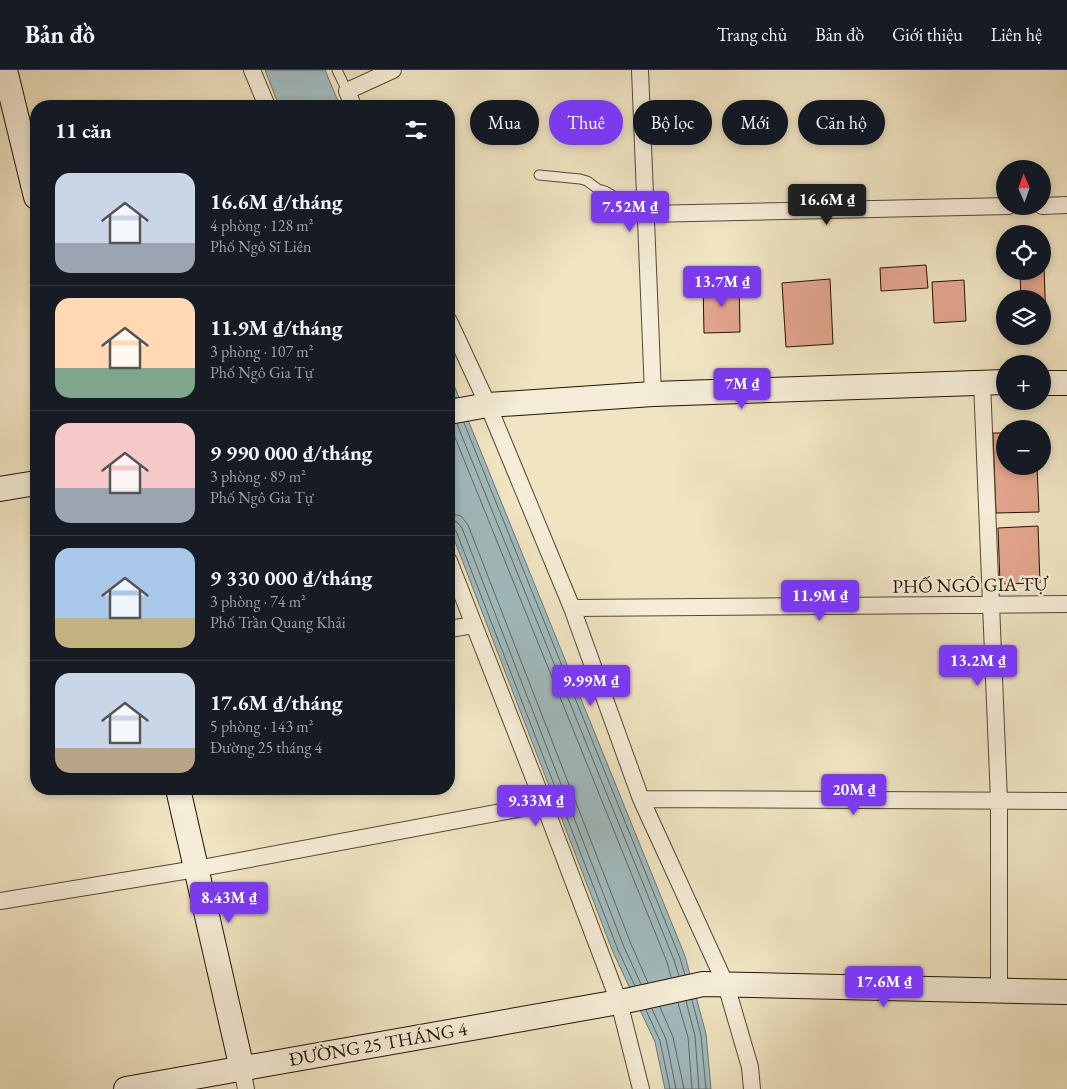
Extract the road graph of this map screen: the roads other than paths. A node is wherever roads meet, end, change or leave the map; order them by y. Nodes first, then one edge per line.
1 (6, 70) edge
2 (252, 70) edge
3 (337, 70) edge
4 (393, 70) edge
5 (640, 70) edge
6 (347, 91) junction
7 (264, 100) edge
8 (351, 100) edge
9 (30, 172) edge
10 (538, 175) dead end
11 (1067, 205) edge
12 (996, 206) edge
13 (1051, 206) edge
14 (645, 214) junction
15 (455, 336) edge
16 (994, 382) edge
17 (1051, 382) edge
18 (1067, 383) edge
19 (653, 394) junction
20 (482, 406) junction
21 (455, 411) edge
22 (30, 484) edge
23 (0, 490) edge
24 (455, 576) edge
25 (1067, 604) edge
26 (990, 605) junction
27 (572, 608) junction
28 (474, 625) junction
29 (455, 628) edge
30 (179, 795) edge
31 (641, 800) junction
32 (999, 801) junction
33 (1067, 801) edge
34 (544, 804) junction
35 (196, 869) junction
36 (0, 901) edge
37 (726, 985) junction
38 (999, 991) junction
39 (1067, 992) edge
40 (624, 1001) junction
41 (244, 1079) edge
42 (126, 1089) edge
43 (641, 1089) edge
44 (752, 1089) edge

1 - 9 street
2 - 7 street
3 - 6 lane
4 - 6 street
5 - 14 street
6 - 8 street
10 - 14 lane
11 - 13 street
12 - 14 street
14 - 19 street
15 - 20 street
16 - 19 street
16 - 26 street
17 - 18 street
19 - 20 street
20 - 21 street
20 - 27 street
22 - 23 street
24 - 28 street
25 - 26 street, PHỐ NGÔ GIA TỰ
26 - 27 street, PHỐ NGÔ GIA TỰ
26 - 32 street
27 - 31 street
28 - 29 street
28 - 34 street
30 - 35 street
31 - 32 street
31 - 37 street
32 - 33 street
32 - 38 street
34 - 35 street
34 - 40 street
35 - 36 street
35 - 41 street
37 - 38 street
37 - 40 street, ĐƯỜNG 25 THÁNG 4
37 - 44 street
38 - 39 street
40 - 41 street, ĐƯỜNG 25 THÁNG 4
40 - 43 street
41 - 42 street, ĐƯỜNG 25 THÁNG 4

